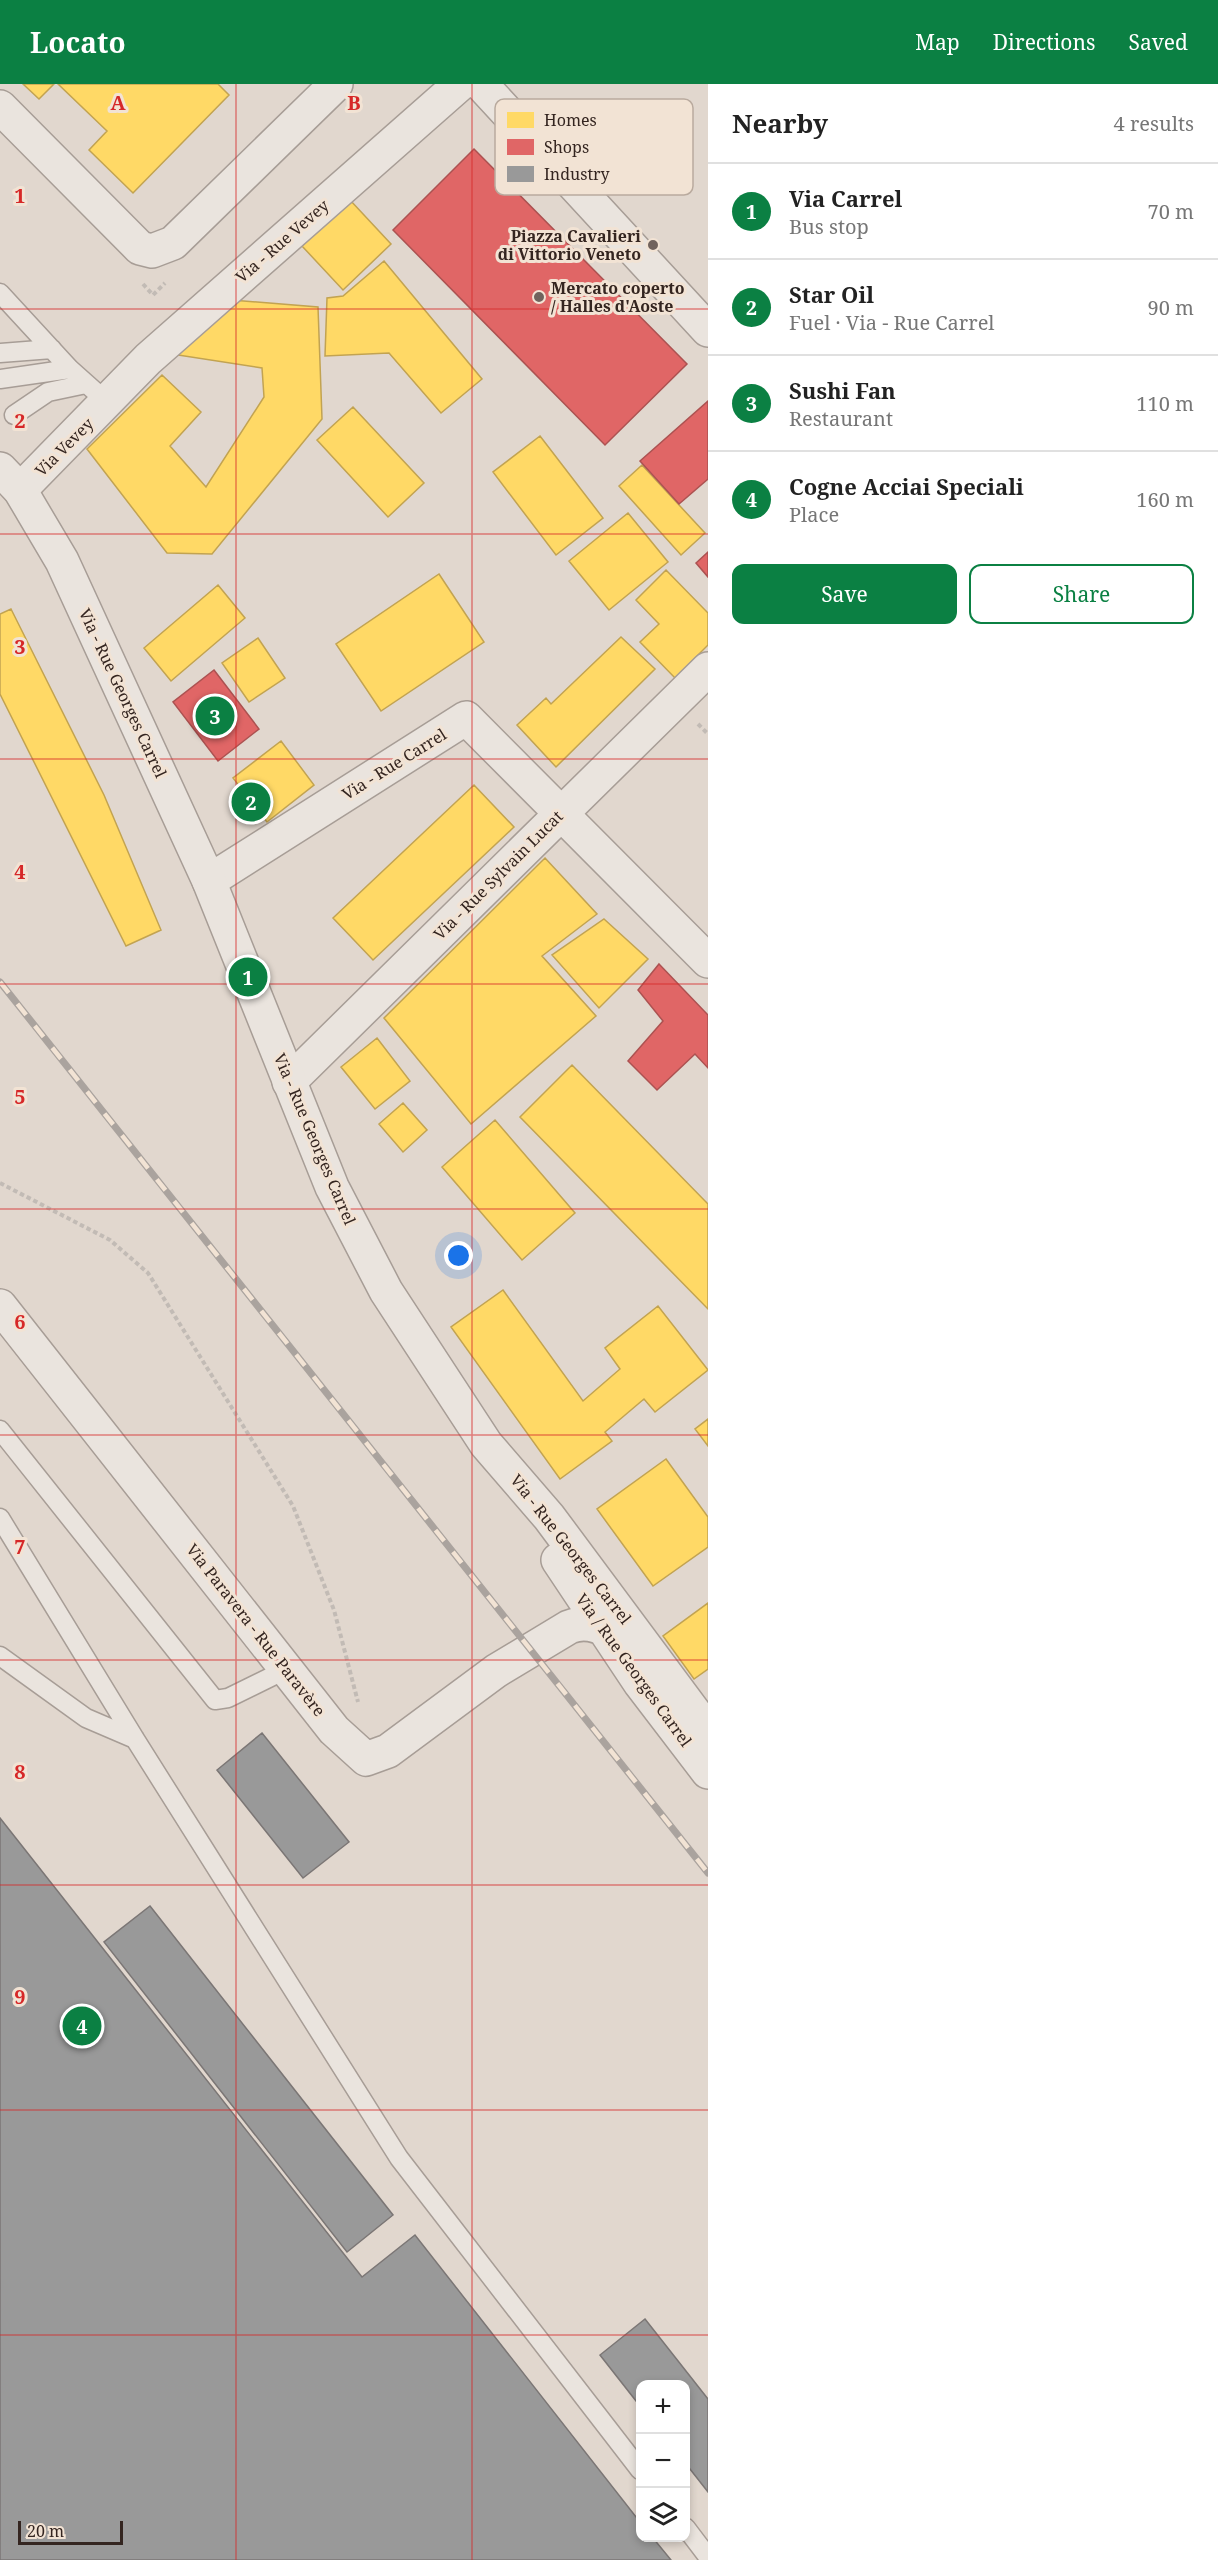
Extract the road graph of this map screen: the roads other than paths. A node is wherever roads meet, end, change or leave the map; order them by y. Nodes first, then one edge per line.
1 (336, 84) edge
2 (460, 84) edge
3 (481, 84) edge
4 (495, 99) edge
5 (0, 107) edge
6 (583, 195) edge
7 (0, 293) edge
8 (20, 314) junction
9 (0, 316) edge
10 (708, 330) edge
11 (52, 349) junction
12 (0, 353) edge
13 (70, 369) junction
14 (0, 378) edge
15 (97, 393) junction
16 (14, 415) dead end
17 (10, 480) edge
18 (708, 669) edge
19 (561, 813) junction
20 (209, 881) junction
21 (708, 962) edge
22 (289, 1082) junction
23 (0, 1306) edge
24 (0, 1430) edge
25 (486, 1443) junction
26 (0, 1518) edge
27 (557, 1560) junction
28 (568, 1627) junction
29 (602, 1629) junction
30 (0, 1656) edge
31 (287, 1669) junction
32 (708, 1731) edge
33 (135, 1739) junction
34 (708, 1747) edge
35 (708, 1772) edge
36 (636, 2465) edge
37 (690, 2533) edge
38 (708, 2557) edge

1 - 5 street
2 - 15 street, Via - Rue Vevey
3 - 4 street
6 - 10 street
7 - 8 lane
8 - 9 lane
8 - 11 lane
11 - 12 lane
11 - 13 lane
13 - 14 lane
13 - 15 lane
15 - 16 lane
15 - 17 street, Via Vevey
17 - 20 street, Via - Rue Georges Carrel
18 - 19 street, Via - Rue Sylvain Lucat
19 - 20 street, Via - Rue Carrel
19 - 21 street
19 - 22 street, Via - Rue Sylvain Lucat
20 - 22 street, Via - Rue Georges Carrel
22 - 25 street, Via - Rue Georges Carrel
23 - 31 street, Via Paravera - Rue Paravère
24 - 31 lane
25 - 27 street, Via / Rue Georges Carrel
25 - 32 street, Via - Rue Georges Carrel
26 - 33 lane
27 - 28 street
27 - 29 street, Via / Rue Georges Carrel
28 - 29 street
28 - 31 street, Via Paravera - Rue Paravère
29 - 34 street
29 - 35 street, Via / Rue Georges Carrel
30 - 33 lane
33 - 36 lane
37 - 38 lane

